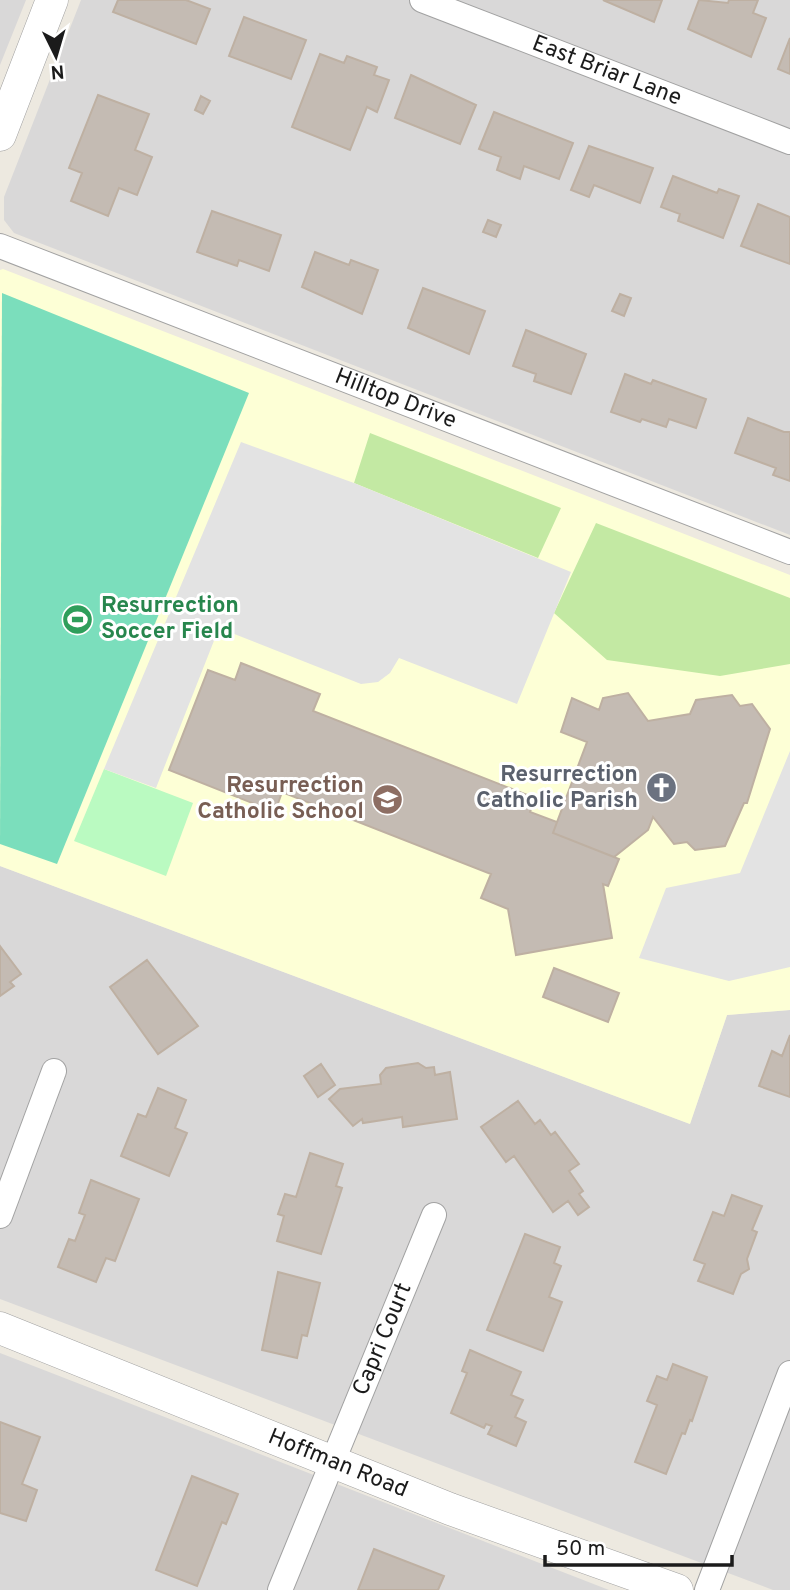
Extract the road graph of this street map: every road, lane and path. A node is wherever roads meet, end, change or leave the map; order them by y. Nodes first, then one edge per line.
1 (52, 0) edge
2 (422, 0) edge
3 (0, 135) edge
4 (790, 142) edge
5 (0, 246) edge
6 (790, 551) edge
7 (54, 1072) dead end
8 (434, 1215) dead end
9 (0, 1216) edge
10 (0, 1328) edge
11 (790, 1373) edge
12 (333, 1462) junction
13 (280, 1590) edge
14 (677, 1590) edge
15 (707, 1590) edge

1 - 3 street
2 - 4 street, East Briar Lane
5 - 6 street, Hilltop Drive
7 - 9 street
8 - 12 street, Capri Court
10 - 12 street, Hoffman Road
11 - 15 street
12 - 13 street, Capri Court
12 - 14 street, Hoffman Road

